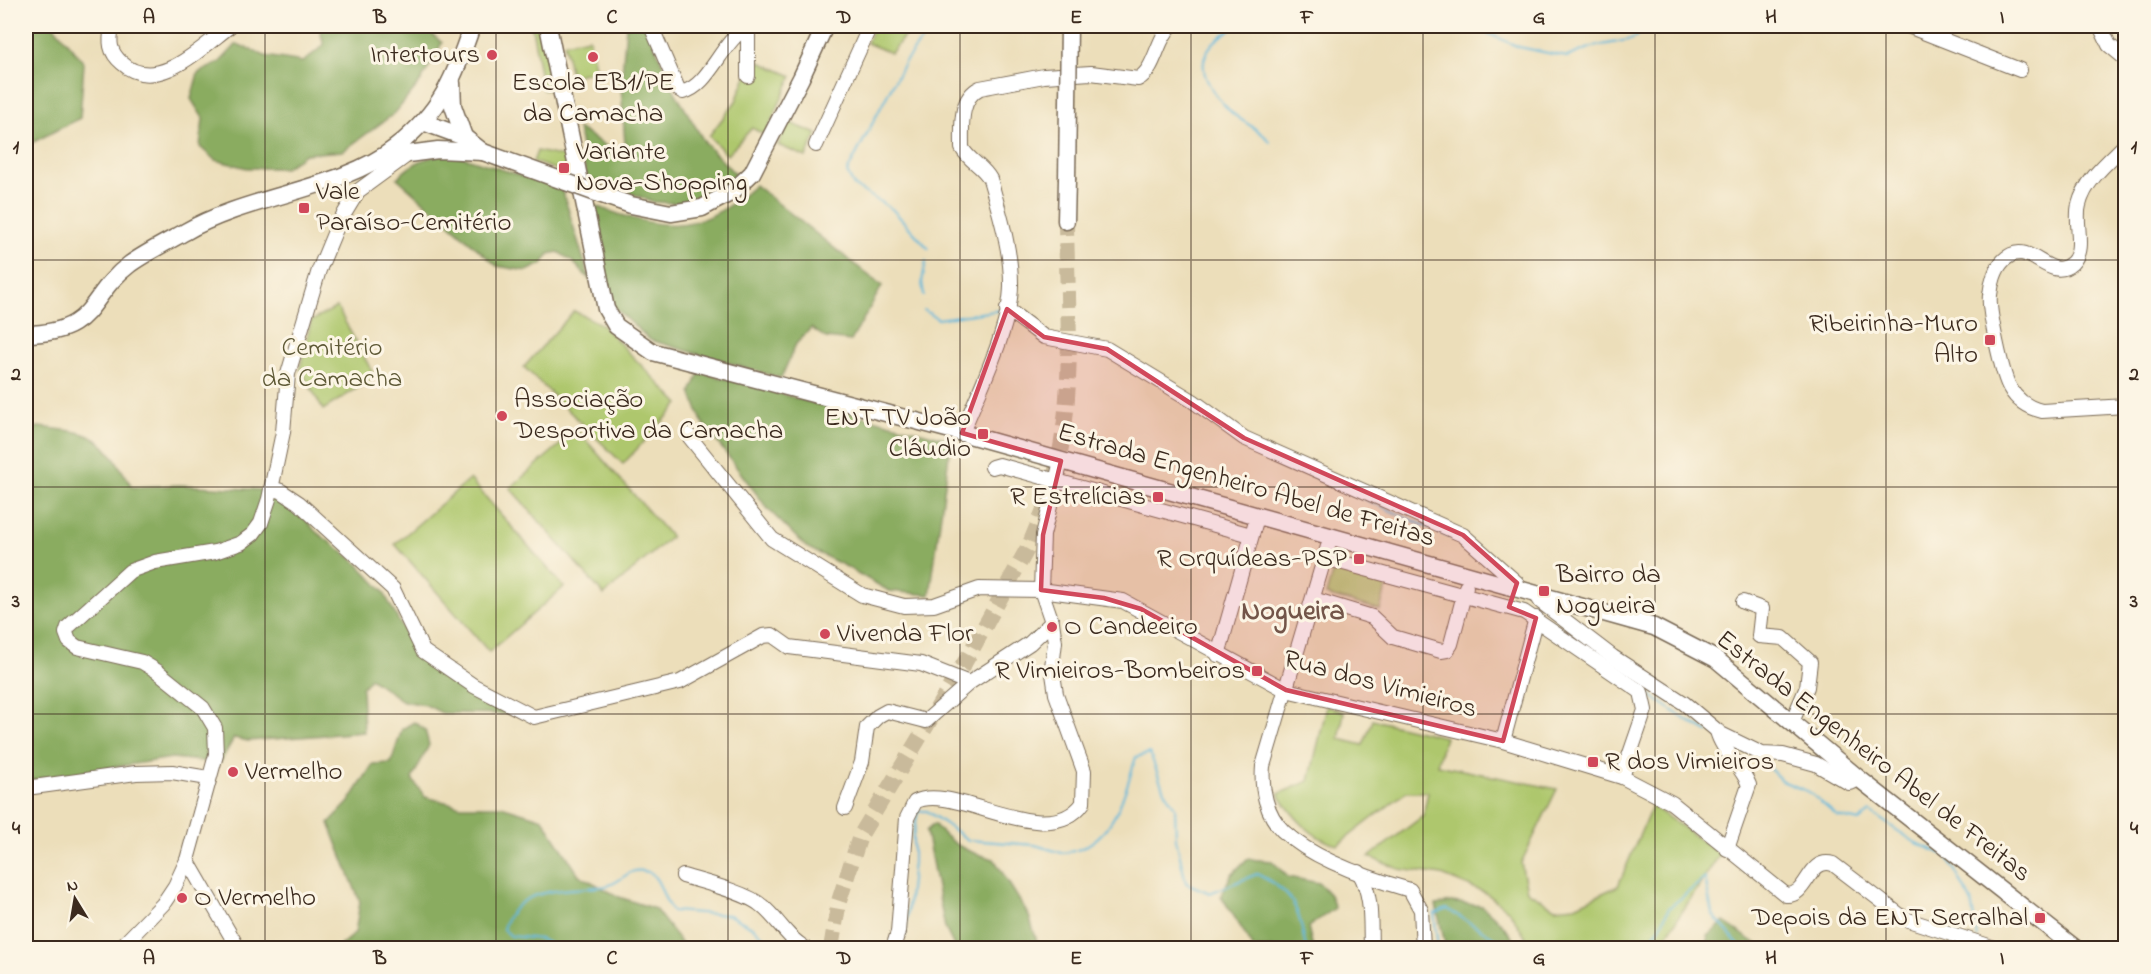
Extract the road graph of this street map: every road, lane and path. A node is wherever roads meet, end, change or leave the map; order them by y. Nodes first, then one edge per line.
1 (112, 26) edge
2 (230, 26) edge
3 (472, 26) edge
4 (548, 26) edge
5 (651, 26) edge
6 (748, 26) edge
7 (825, 26) edge
8 (870, 26) edge
9 (1069, 26) edge
10 (1171, 26) edge
11 (1908, 26) edge
12 (2100, 26) edge
13 (2126, 59) edge
14 (2020, 70) dead end
15 (748, 76) dead end
16 (452, 82) junction
17 (423, 122) junction
18 (464, 137) junction
19 (2126, 144) edge
20 (816, 145) dead end
21 (443, 150) junction
22 (483, 152) junction
23 (411, 153) junction
24 (381, 157) junction
25 (1066, 221) tunnel mouth
26 (1008, 309) junction
27 (26, 334) edge
28 (2126, 406) edge
29 (962, 433) junction
30 (688, 435) dead end
31 (1061, 461) junction
32 (992, 467) dead end
33 (1056, 482) junction
34 (271, 488) junction
35 (1257, 517) junction
36 (1251, 535) junction
37 (1331, 536) junction
38 (1325, 558) junction
39 (1469, 576) junction
40 (1516, 588) junction
41 (1041, 590) junction
42 (1464, 594) junction
43 (1536, 594) junction
44 (1313, 599) junction
45 (1743, 602) dead end
46 (1536, 618) junction
47 (1052, 622) junction
48 (1218, 655) junction
49 (969, 683) junction
50 (1286, 690) junction
51 (1792, 722) junction
52 (1718, 736) junction
53 (1503, 741) junction
54 (1622, 777) junction
55 (1857, 777) junction
56 (208, 778) junction
57 (26, 788) edge
58 (845, 808) dead end
59 (1727, 849) junction
60 (187, 861) junction
61 (1359, 872) junction
62 (683, 876) dead end
63 (1398, 886) junction
64 (1370, 902) junction
65 (120, 948) edge
66 (238, 948) edge
67 (805, 948) edge
68 (893, 948) edge
69 (1371, 948) edge
70 (1423, 948) edge
71 (1995, 948) edge
72 (2074, 948) edge

1 - 2 street
3 - 16 main road
4 - 29 main road, Estrada Engenheiro Abel de Freitas
5 - 6 street
6 - 15 street
7 - 22 main road, bridge
8 - 20 street
9 - 25 main road, bridge
10 - 26 street
11 - 14 street
12 - 13 street
16 - 17 main road
16 - 18 main road
17 - 18 main road
17 - 21 main road
17 - 24 main road
18 - 21 main road
18 - 22 main road
19 - 28 street
21 - 22 main road
21 - 23 main road
23 - 24 main road
23 - 34 street
24 - 27 main road
26 - 29 street
26 - 40 street
29 - 31 main road, Estrada Engenheiro Abel de Freitas
30 - 41 street, Rua dos Vimieiros
31 - 33 street
31 - 35 main road, Estrada Engenheiro Abel de Freitas
32 - 33 street
33 - 36 street
33 - 41 street
34 - 49 street
34 - 56 street
35 - 36 street
35 - 37 main road, Estrada Engenheiro Abel de Freitas
36 - 48 street
37 - 38 street
37 - 39 main road, Estrada Engenheiro Abel de Freitas
38 - 42 street
38 - 44 street
39 - 40 main road, Estrada Engenheiro Abel de Freitas
39 - 42 street
40 - 43 main road, Estrada Engenheiro Abel de Freitas
41 - 47 street
41 - 48 street, Rua dos Vimieiros
42 - 44 street
42 - 46 street
43 - 51 main road, Estrada Engenheiro Abel de Freitas
43 - 52 street
44 - 50 street
45 - 51 street
46 - 53 street
46 - 54 street
47 - 49 street
47 - 68 street
48 - 50 street, Rua dos Vimieiros
49 - 58 street
50 - 53 street, Rua dos Vimieiros
50 - 61 street
51 - 55 main road, Estrada Engenheiro Abel de Freitas
52 - 55 street
52 - 59 street
53 - 54 street, Rua dos Vimieiros
54 - 59 street, Rua dos Vimieiros
55 - 72 main road, Estrada Engenheiro Abel de Freitas
56 - 57 street
56 - 60 street
59 - 71 street, Rua dos Vimieiros
60 - 65 street
60 - 66 street
61 - 63 street
61 - 64 street
62 - 67 street
63 - 64 street
63 - 70 street
64 - 69 street

